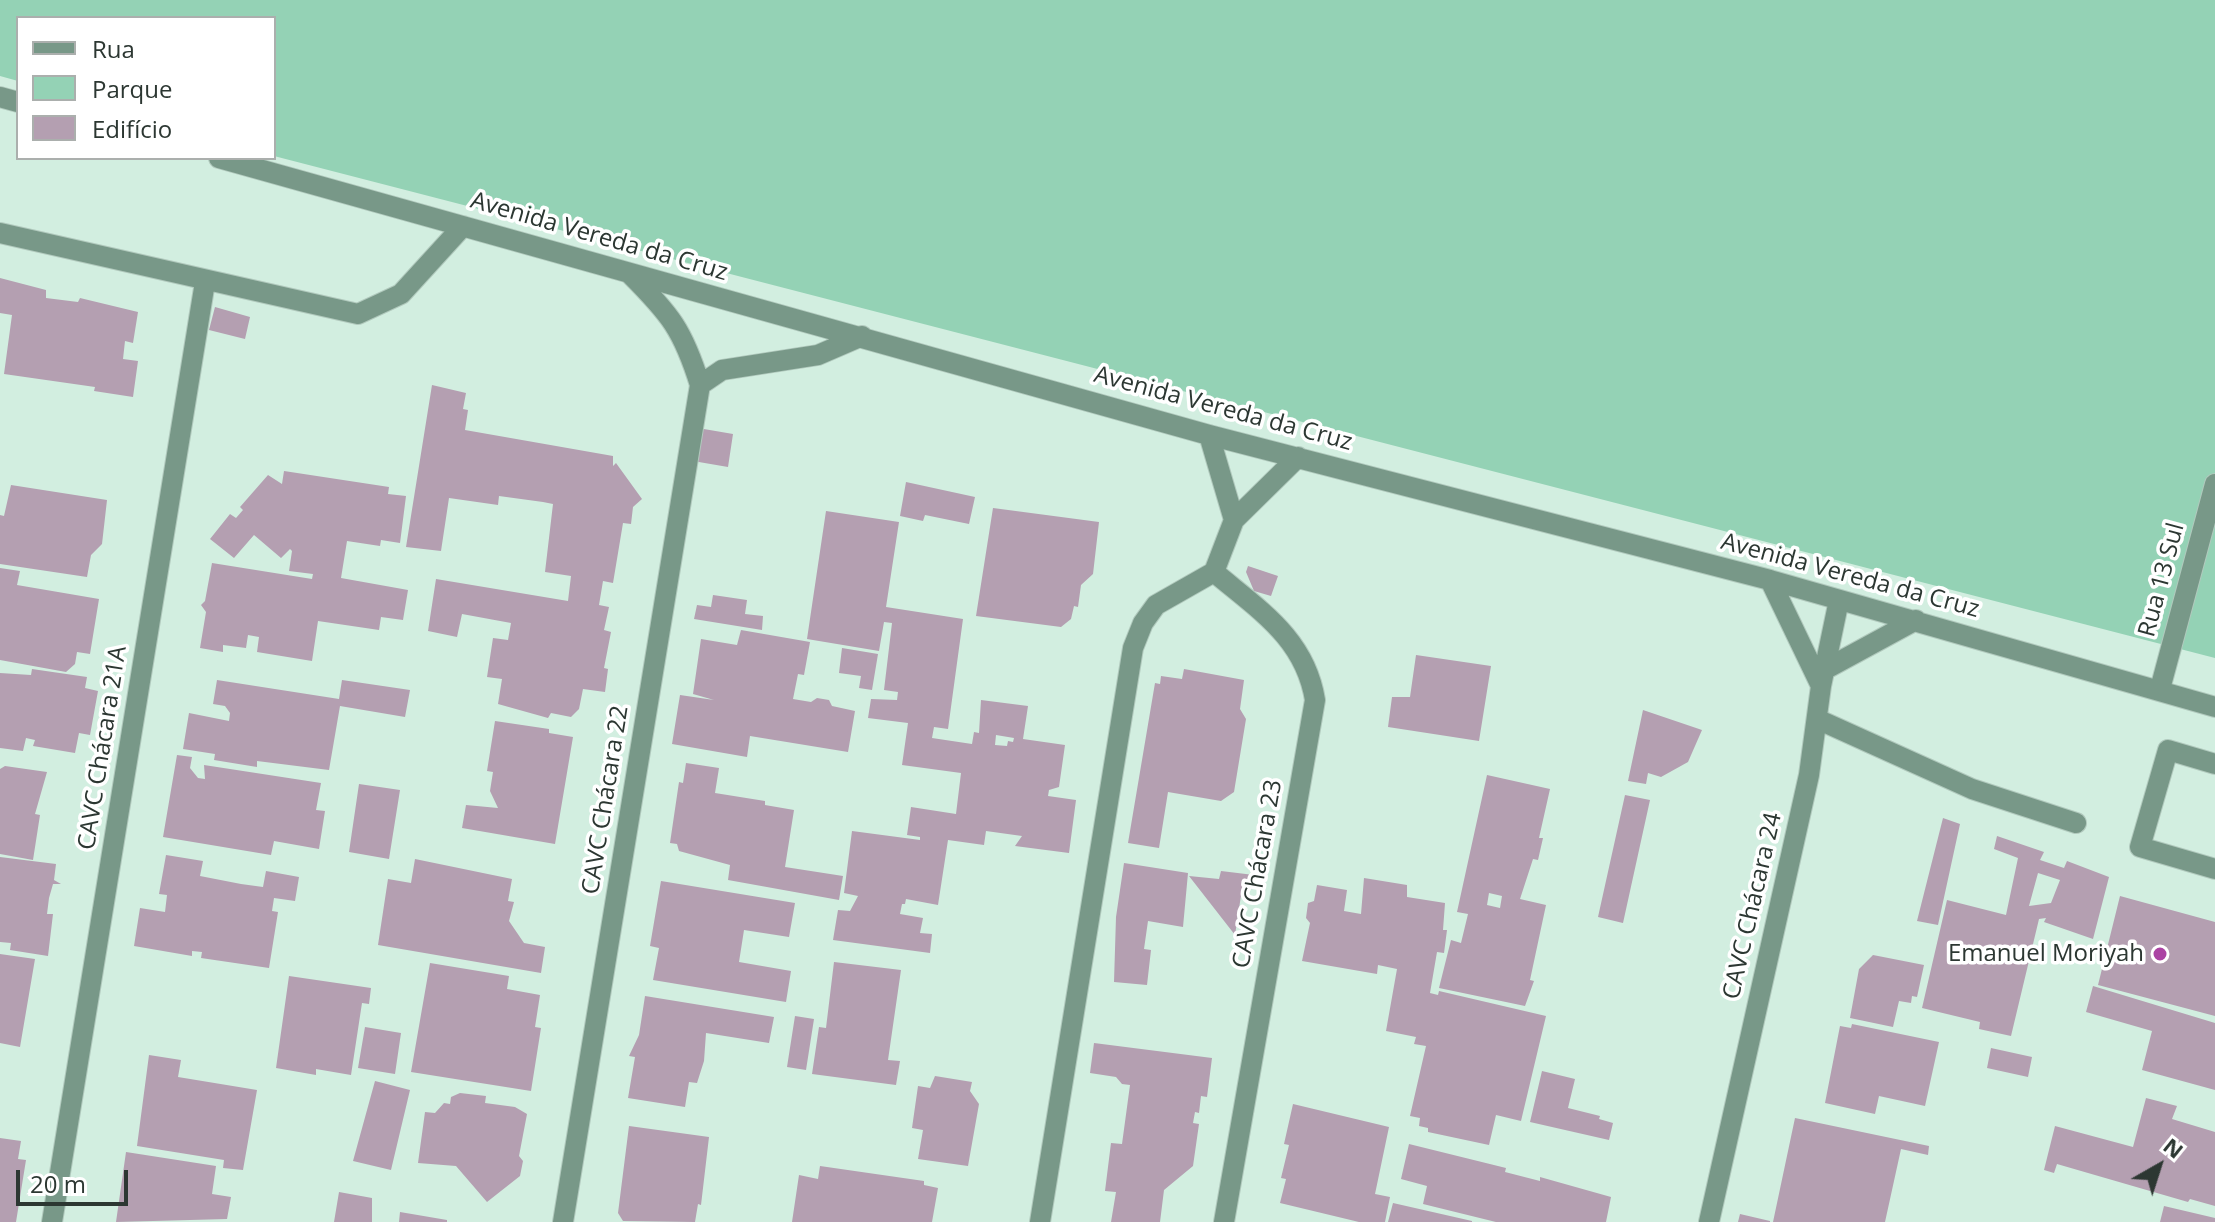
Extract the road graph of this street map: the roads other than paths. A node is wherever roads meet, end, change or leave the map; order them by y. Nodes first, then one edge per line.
1 (226, 160) edge
2 (463, 226) junction
3 (0, 233) edge
4 (630, 274) junction
5 (205, 282) junction
6 (862, 336) junction
7 (700, 385) junction
8 (1209, 435) junction
9 (1298, 457) junction
10 (2215, 484) edge
11 (1234, 520) junction
12 (1214, 572) junction
13 (1770, 580) junction
14 (1839, 600) junction
15 (1916, 620) junction
16 (1822, 678) junction
17 (2160, 689) junction
18 (2215, 707) edge
19 (1817, 719) junction
20 (2215, 764) edge
21 (2076, 823) dead end
22 (2215, 869) edge
23 (52, 1222) edge
24 (563, 1222) edge
25 (1040, 1222) edge
26 (1224, 1222) edge
27 (1709, 1222) edge

1 - 2 street, Avenida Vereda da Cruz
2 - 4 street, Avenida Vereda da Cruz
2 - 5 street
3 - 5 street
4 - 6 street, Avenida Vereda da Cruz
4 - 7 street, CAVC Chácara 22
5 - 23 street, CAVC Chácara 21A
6 - 7 street
6 - 8 street, Avenida Vereda da Cruz
7 - 24 street, CAVC Chácara 22
8 - 9 street, Avenida Vereda da Cruz
8 - 11 street
9 - 11 street
9 - 13 street, Avenida Vereda da Cruz
10 - 17 street, Rua 13 Sul
11 - 12 street
12 - 25 street
12 - 26 street, CAVC Chácara 23
13 - 14 street, Avenida Vereda da Cruz
13 - 16 street
14 - 15 street, Avenida Vereda da Cruz
14 - 16 street, CAVC Chácara 24
15 - 16 street
15 - 17 street, Avenida Vereda da Cruz
16 - 19 street, CAVC Chácara 24
17 - 18 street, Avenida Vereda da Cruz
19 - 21 street
19 - 27 street, CAVC Chácara 24
20 - 22 street

